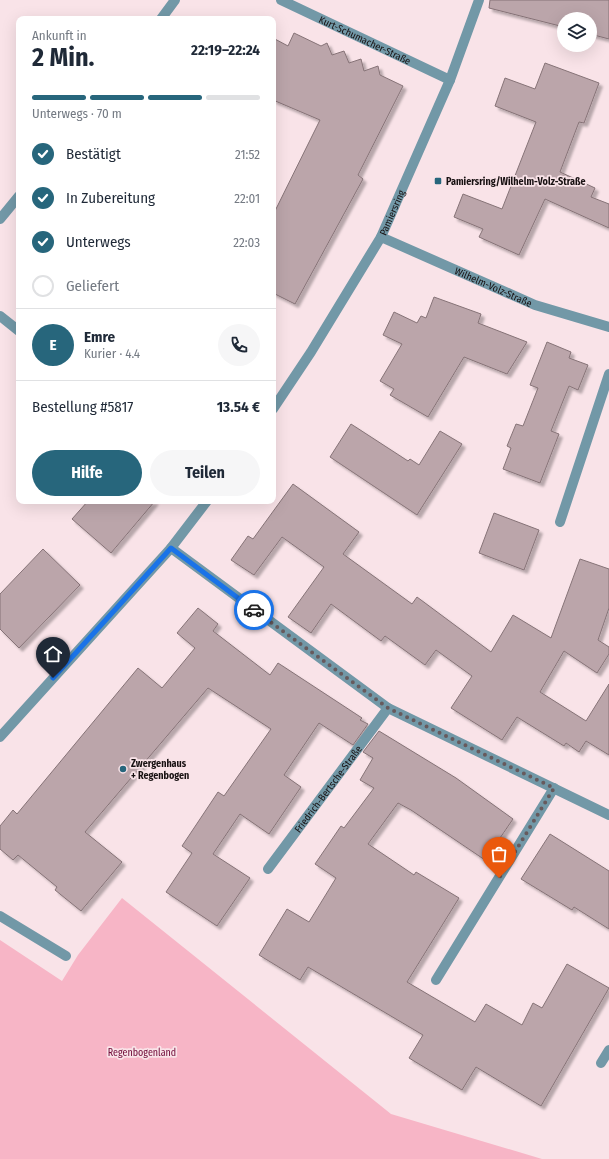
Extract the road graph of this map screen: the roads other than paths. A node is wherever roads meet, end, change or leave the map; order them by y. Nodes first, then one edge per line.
1 (175, 0) edge
2 (281, 0) edge
3 (479, 0) edge
4 (163, 16) edge
5 (450, 80) junction
6 (16, 200) edge
7 (0, 219) edge
8 (381, 238) junction
9 (0, 316) edge
10 (609, 327) edge
11 (16, 329) edge
12 (609, 374) edge
13 (276, 404) edge
14 (205, 504) edge
15 (560, 522) dead end
16 (171, 548) junction
17 (388, 708) junction
18 (0, 737) edge
19 (554, 788) junction
20 (609, 815) edge
21 (268, 869) dead end
22 (0, 916) edge
23 (66, 956) dead end
24 (436, 980) dead end
25 (609, 1050) edge
26 (601, 1063) dead end

1 - 4 street
2 - 5 street, Kurt-Schumacher-Straße
3 - 5 street, Pamiersring
5 - 8 street, Pamiersring
6 - 7 street
8 - 10 street, Wilhelm-Volz-Straße
8 - 13 street, Pamiersring
9 - 11 street
12 - 15 street
14 - 16 street
16 - 17 street
16 - 18 street
17 - 19 street
17 - 21 street, Friedrich-Bertsche-Straße
19 - 20 street
19 - 24 street
22 - 23 street
25 - 26 street

